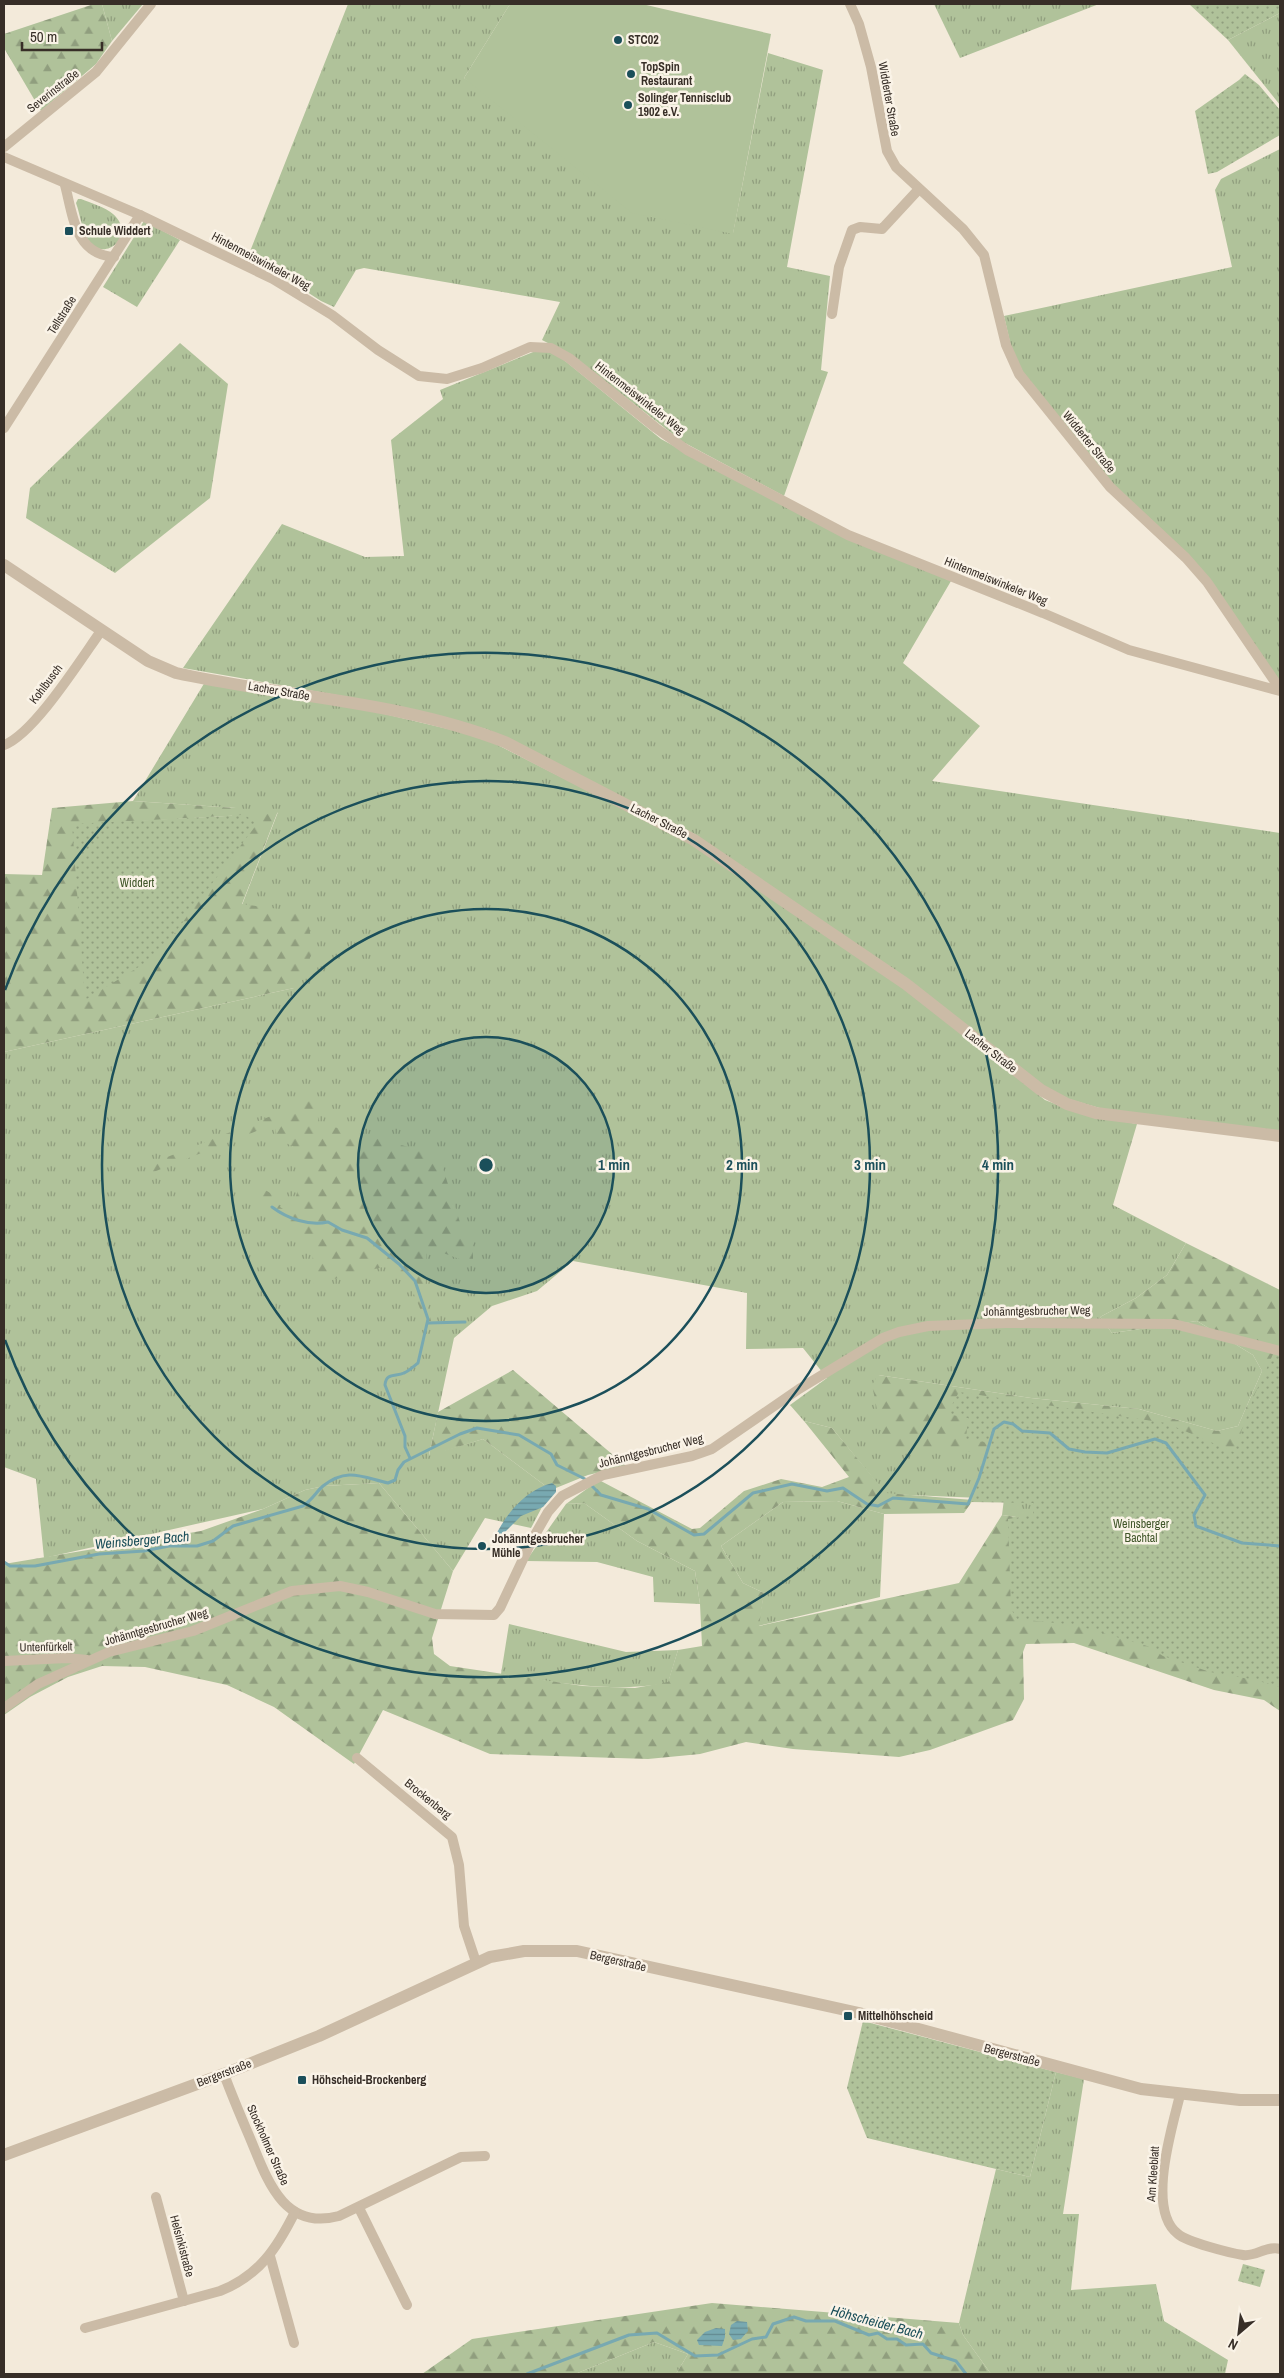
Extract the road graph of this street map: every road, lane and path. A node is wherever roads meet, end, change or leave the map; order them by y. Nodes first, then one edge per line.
1 (151, 4) edge
2 (850, 4) edge
3 (4, 147) edge
4 (4, 157) edge
5 (65, 185) junction
6 (920, 189) junction
7 (140, 215) junction
8 (114, 257) junction
9 (832, 314) dead end
10 (4, 428) edge
11 (4, 565) edge
12 (101, 632) junction
13 (1280, 690) edge
14 (4, 745) edge
15 (1280, 1136) edge
16 (1280, 1350) edge
17 (88, 1660) junction
18 (4, 1661) edge
19 (4, 1708) edge
20 (357, 1758) dead end
21 (476, 1962) junction
22 (224, 2074) junction
23 (1180, 2095) junction
24 (1280, 2100) edge
25 (4, 2155) edge
26 (485, 2156) dead end
27 (156, 2198) dead end
28 (359, 2208) junction
29 (295, 2212) junction
30 (1280, 2249) edge
31 (270, 2256) junction
32 (184, 2301) junction
33 (407, 2305) dead end
34 (85, 2328) dead end
35 (294, 2343) dead end

1 - 3 street, Severinstraße
2 - 6 street, Widderter Straße
4 - 5 street, Hintenmeiswinkeler Weg
5 - 7 street, Hintenmeiswinkeler Weg
5 - 8 street
6 - 9 street
6 - 13 street, Widderter Straße
7 - 8 street, Tellstraße
7 - 13 street, Hintenmeiswinkeler Weg
8 - 10 street, Tellstraße
11 - 12 street, Lacher Straße
12 - 14 street, Kohlbusch
12 - 15 street, Lacher Straße
16 - 17 street, Johänntgesbrucher Weg
17 - 18 street, Untenfürkelt
17 - 19 street, Johänntgesbrucher Weg
20 - 21 street, Brockenberg
21 - 22 street, Bergerstraße
21 - 23 street, Bergerstraße
22 - 25 street, Bergerstraße
22 - 29 street, Stockholmer Straße
23 - 24 street, Bergerstraße
23 - 30 street, Am Kleeblatt
26 - 28 street
27 - 32 street, Helsinkistraße
28 - 29 street
28 - 33 street
29 - 31 street
31 - 32 street
31 - 35 street
32 - 34 street

